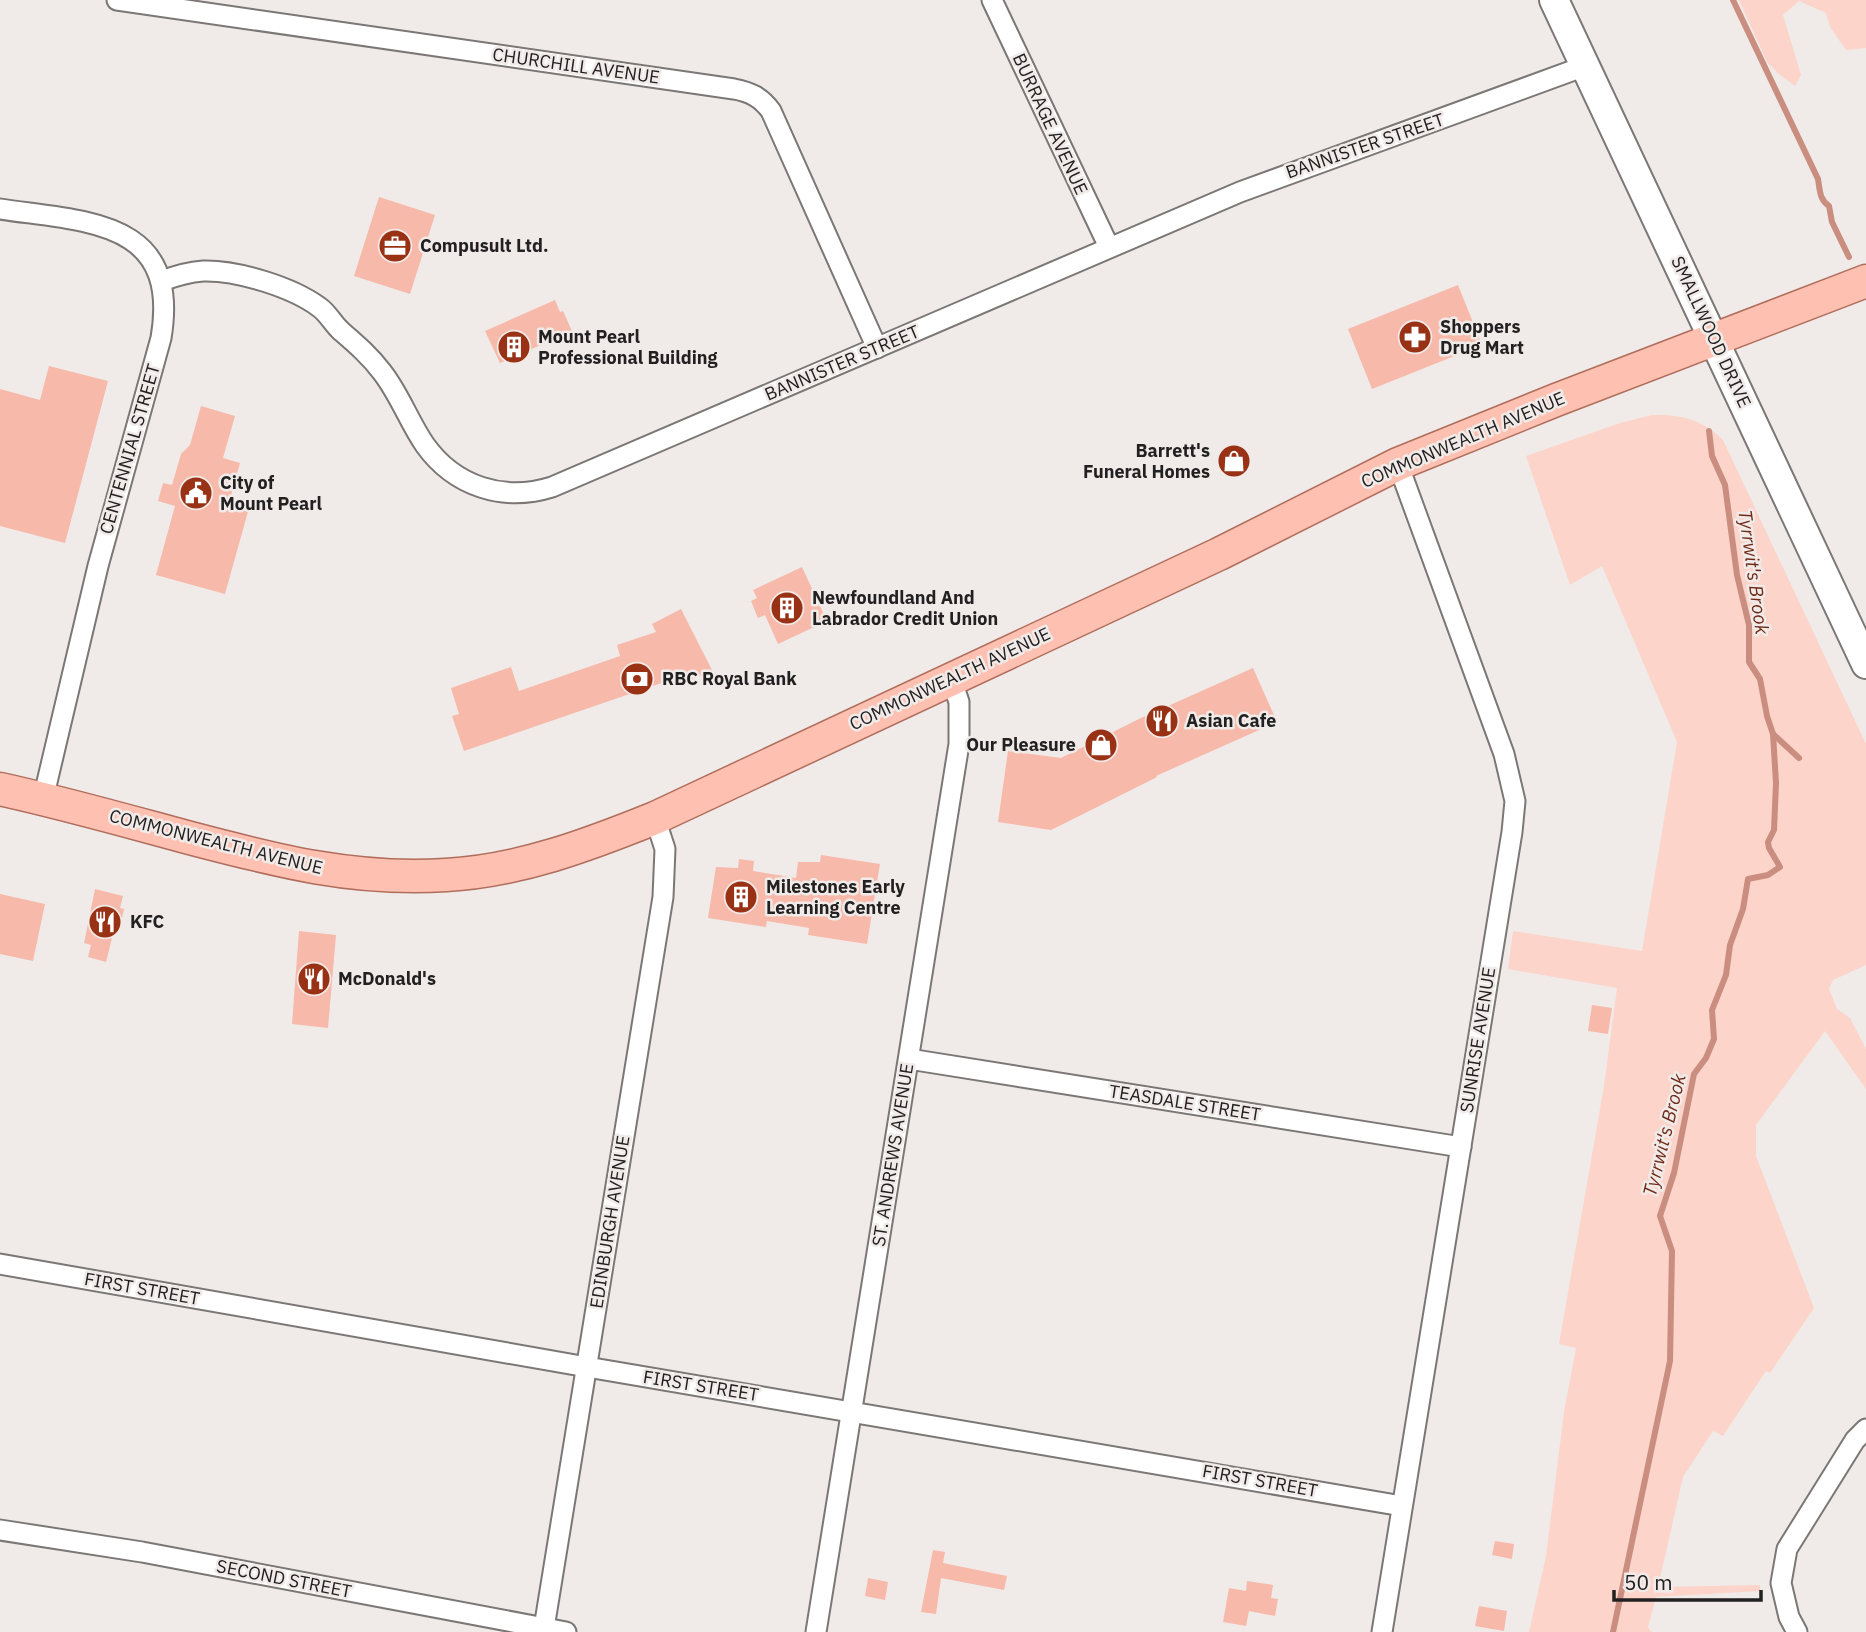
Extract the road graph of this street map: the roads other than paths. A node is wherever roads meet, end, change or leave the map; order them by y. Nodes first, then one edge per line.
1 (117, 0) edge
2 (992, 0) edge
3 (1554, 0) edge
4 (1585, 66) junction
5 (0, 209) edge
6 (1109, 247) junction
7 (162, 281) junction
8 (1866, 281) edge
9 (1715, 340) junction
10 (877, 348) junction
11 (1398, 464) junction
12 (1866, 664) edge
13 (951, 678) junction
14 (0, 789) edge
15 (43, 799) junction
16 (655, 817) junction
17 (909, 1059) junction
18 (1461, 1147) junction
19 (0, 1264) edge
20 (587, 1367) junction
21 (852, 1410) junction
22 (1866, 1429) edge
23 (1402, 1506) junction
24 (0, 1530) edge
25 (544, 1628) junction
26 (566, 1632) edge
27 (816, 1632) edge
28 (1382, 1632) edge
29 (1797, 1632) edge

1 - 10 street, CHURCHILL AVENUE
2 - 6 street, BURRAGE AVENUE
3 - 4 street, SMALLWOOD DRIVE
4 - 6 street, BANNISTER STREET
4 - 9 street, SMALLWOOD DRIVE
5 - 7 street, CENTENNIAL STREET
6 - 10 street, BANNISTER STREET
7 - 10 street, BANNISTER STREET
7 - 15 street, CENTENNIAL STREET
8 - 9 main road, COMMONWEALTH AVENUE
9 - 11 main road, COMMONWEALTH AVENUE
9 - 12 street, SMALLWOOD DRIVE
11 - 13 main road, COMMONWEALTH AVENUE
11 - 18 street, SUNRISE AVENUE
13 - 16 main road, COMMONWEALTH AVENUE
13 - 17 street, ST. ANDREWS AVENUE
14 - 15 main road, COMMONWEALTH AVENUE
15 - 16 main road, COMMONWEALTH AVENUE
16 - 20 street, EDINBURGH AVENUE
17 - 18 street, TEASDALE STREET
17 - 21 street, ST. ANDREWS AVENUE
18 - 23 street, SUNRISE AVENUE
19 - 20 street, FIRST STREET
20 - 21 street, FIRST STREET
20 - 25 street, EDINBURGH AVENUE
21 - 23 street, FIRST STREET
21 - 27 street, ST. ANDREWS AVENUE
22 - 29 street
23 - 28 street, SUNRISE AVENUE
24 - 25 street, SECOND STREET
25 - 26 street, SECOND STREET

